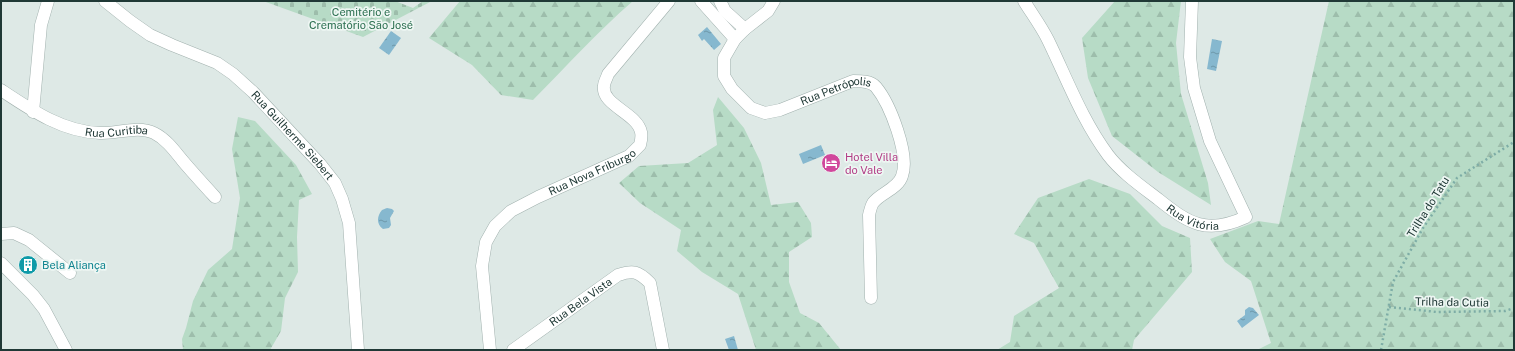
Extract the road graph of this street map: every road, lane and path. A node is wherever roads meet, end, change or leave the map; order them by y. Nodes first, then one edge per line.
1 (48, 1) edge
2 (106, 1) edge
3 (669, 1) edge
4 (701, 1) edge
5 (720, 1) edge
6 (774, 1) edge
7 (1024, 1) edge
8 (1192, 1) edge
9 (745, 29) junction
10 (735, 39) junction
11 (1, 90) edge
12 (33, 112) junction
13 (1514, 142) edge
14 (214, 197) dead end
15 (1, 234) edge
16 (1, 263) edge
17 (70, 273) dead end
18 (871, 298) dead end
19 (1389, 307) junction
20 (1514, 308) edge
21 (66, 350) edge
22 (358, 350) edge
23 (490, 350) edge
24 (514, 350) edge
25 (663, 350) edge
26 (1381, 350) edge

1 - 12 street
2 - 22 street, Rua Guilherme Siebert
3 - 23 street, Rua Nova Friburgo
4 - 10 street
5 - 9 street
6 - 9 street, Rua Petrópolis
7 - 8 street, Rua Vitória
9 - 10 street, Rua Petrópolis
10 - 18 street, Rua Petrópolis
11 - 12 street, Rua Curitiba
12 - 14 street, Rua Curitiba
13 - 19 path, Trilha do Tatu
15 - 17 street
16 - 21 street
19 - 20 path, Trilha da Cutia
19 - 26 path, Trilha do Tatu
24 - 25 street, Rua Bela Vista

